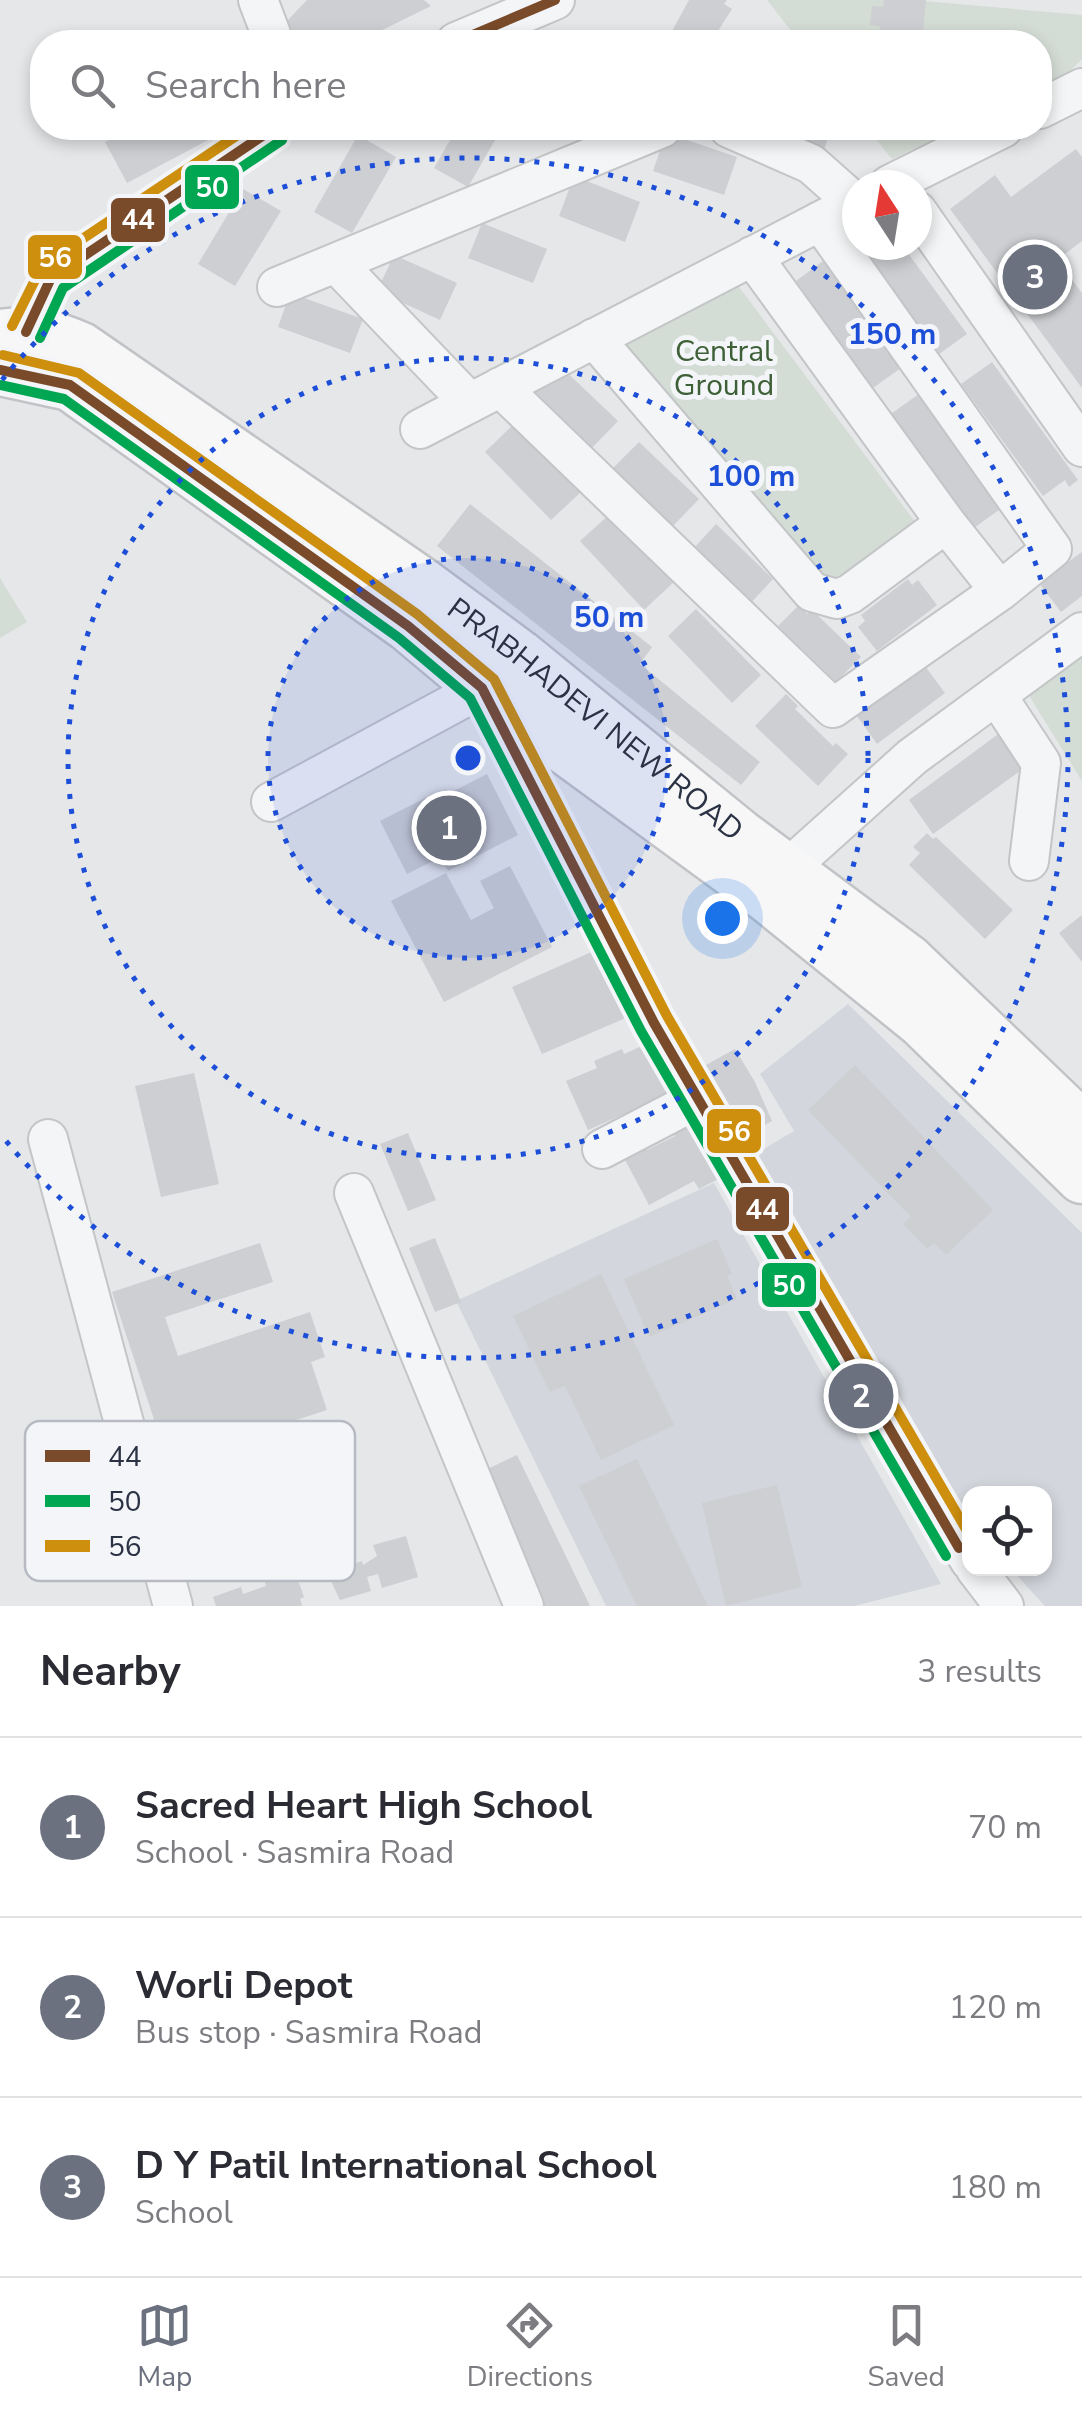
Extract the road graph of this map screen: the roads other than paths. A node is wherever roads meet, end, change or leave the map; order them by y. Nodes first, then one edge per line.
1 (258, 0) edge
2 (555, 0) edge
3 (269, 30) edge
4 (484, 30) edge
5 (1082, 88) edge
6 (1052, 103) edge
7 (256, 140) edge
8 (633, 140) edge
9 (756, 140) edge
10 (983, 140) edge
11 (932, 171) edge
12 (842, 190) edge
13 (842, 209) edge
14 (820, 221) junction
15 (932, 236) edge
16 (752, 256) junction
17 (336, 263) junction
18 (277, 288) dead end
19 (594, 338) junction
20 (9, 346) edge
21 (75, 367) junction
22 (485, 395) junction
23 (420, 429) dead end
24 (1082, 447) edge
25 (946, 522) junction
26 (1000, 591) junction
27 (1082, 632) edge
28 (519, 655) junction
29 (482, 688) junction
30 (996, 696) junction
31 (270, 802) dead end
32 (1029, 861) dead end
33 (786, 870) junction
34 (698, 1099) junction
35 (1082, 1127) edge
36 (48, 1139) dead end
37 (602, 1149) dead end
38 (1082, 1178) edge
39 (354, 1193) dead end
40 (124, 1421) edge
41 (962, 1547) edge
42 (981, 1576) edge
43 (166, 1581) edge
44 (173, 1606) edge
45 (524, 1606) edge
46 (1004, 1606) edge

1 - 3 street
2 - 4 street
5 - 6 street
7 - 20 street
8 - 17 street
9 - 12 street
10 - 11 street
13 - 14 street
14 - 16 street
14 - 26 street
15 - 24 street
16 - 19 street
16 - 25 street
17 - 18 street
17 - 22 street
19 - 22 street
19 - 25 street
20 - 21 main road
21 - 28 main road, PRABHADEVI NEW ROAD
21 - 29 main road, PRABHADEVI NEW ROAD
22 - 23 street
22 - 26 street
25 - 26 street
27 - 30 street
28 - 29 street
28 - 33 main road, PRABHADEVI NEW ROAD
29 - 31 street
29 - 34 street
29 - 38 main road, PRABHADEVI NEW ROAD
30 - 32 street
30 - 33 street
33 - 35 main road, PRABHADEVI NEW ROAD
34 - 37 street
34 - 41 street
36 - 40 street
39 - 45 street
42 - 46 street
43 - 44 street

